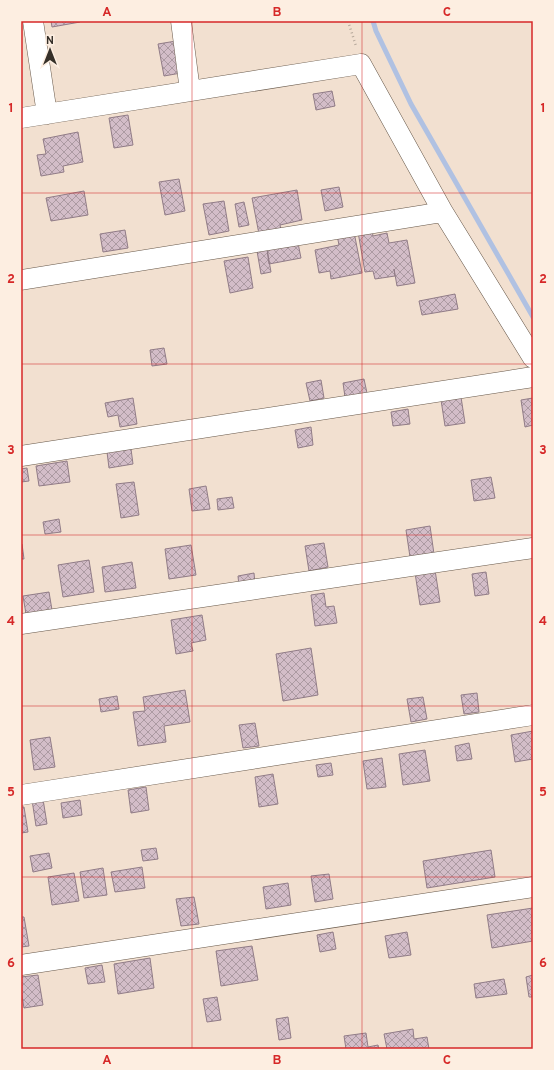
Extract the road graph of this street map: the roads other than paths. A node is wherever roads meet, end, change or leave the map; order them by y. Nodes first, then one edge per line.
1 (33, 21) edge
2 (182, 21) edge
3 (190, 91) junction
4 (47, 114) junction
5 (21, 118) edge
6 (443, 212) junction
7 (21, 280) edge
8 (533, 358) edge
9 (533, 377) edge
10 (21, 456) edge
11 (533, 548) edge
12 (21, 624) edge
13 (533, 715) edge
14 (21, 794) edge
15 (533, 887) edge
16 (21, 965) edge

1 - 4 street
2 - 3 street
3 - 4 street
3 - 6 street
4 - 5 street
6 - 7 street
6 - 8 street
9 - 10 street
11 - 12 street
13 - 14 street
15 - 16 street

